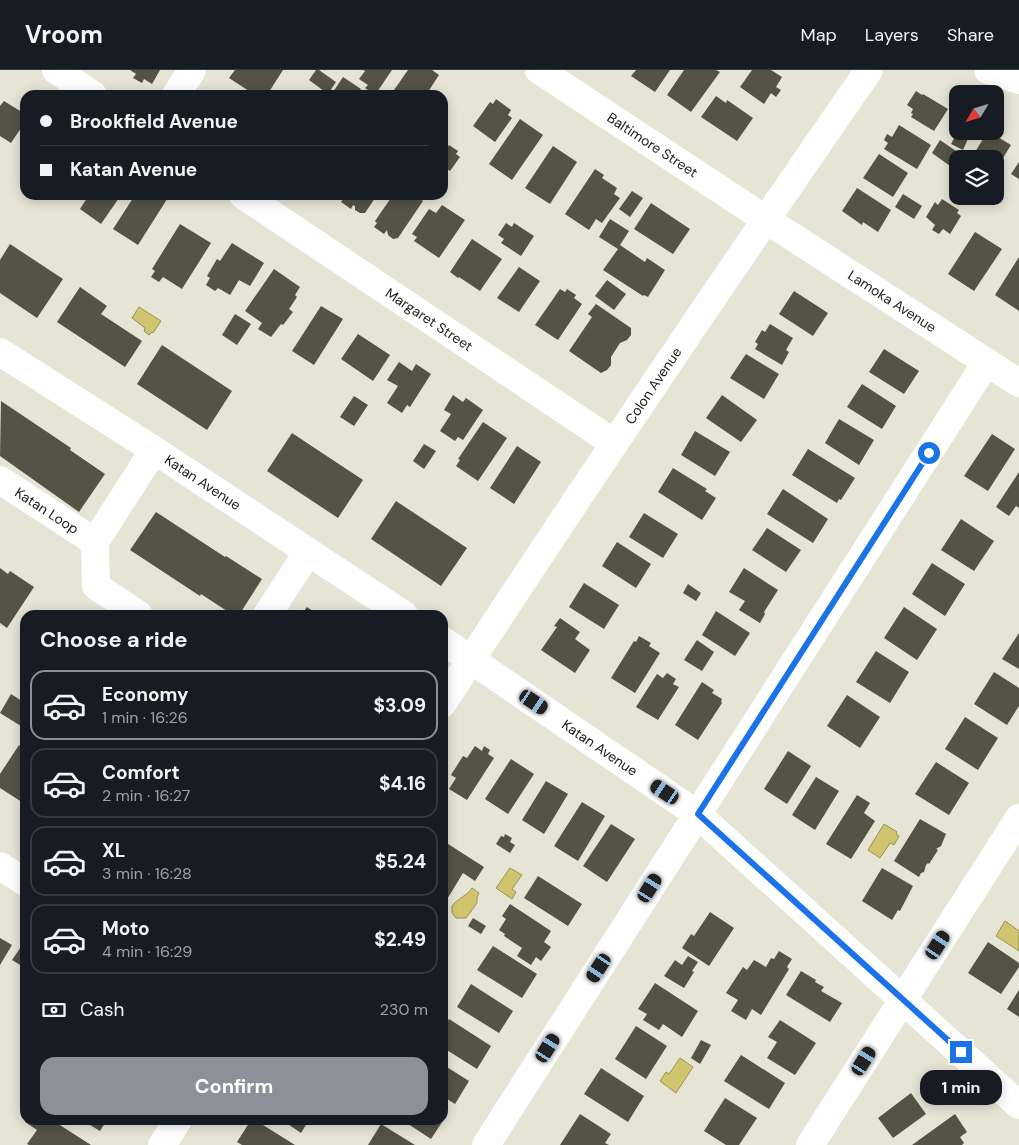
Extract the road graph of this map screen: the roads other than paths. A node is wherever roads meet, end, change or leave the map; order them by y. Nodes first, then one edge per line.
1 (56, 70) edge
2 (192, 70) edge
3 (539, 70) edge
4 (869, 70) edge
5 (988, 70) edge
6 (1019, 80) edge
7 (86, 90) edge
8 (179, 90) edge
9 (250, 200) edge
10 (765, 219) junction
11 (0, 352) edge
12 (986, 363) junction
13 (1019, 383) edge
14 (614, 443) junction
15 (154, 450) junction
16 (0, 480) edge
17 (95, 542) junction
18 (308, 552) junction
19 (132, 610) edge
20 (270, 610) edge
21 (396, 610) edge
22 (448, 644) edge
23 (472, 660) junction
24 (448, 695) edge
25 (698, 814) junction
26 (1019, 818) edge
27 (0, 866) edge
28 (20, 879) edge
29 (903, 999) junction
30 (1019, 1105) edge
31 (175, 1125) edge
32 (162, 1145) edge
33 (486, 1145) edge
34 (810, 1145) edge

1 - 7 street
2 - 8 street
3 - 10 street, Baltimore Street
4 - 10 street, Colon Avenue
5 - 6 street
9 - 14 street, Margaret Street
10 - 12 street, Lamoka Avenue
10 - 14 street, Colon Avenue
11 - 15 street, Katan Avenue
12 - 13 street, Lamoka Avenue
12 - 25 street
14 - 23 street, Colon Avenue
15 - 17 street, Katan Loop
15 - 18 street, Katan Avenue
16 - 17 street, Katan Loop
17 - 19 street, Katan Loop
18 - 20 street
18 - 21 street, Katan Avenue
22 - 23 street, Katan Avenue
23 - 24 street, Colon Avenue
23 - 25 street, Katan Avenue
25 - 29 street, Katan Avenue
25 - 33 street
26 - 29 street
27 - 28 street
29 - 30 street, Katan Avenue
29 - 34 street
31 - 32 street

